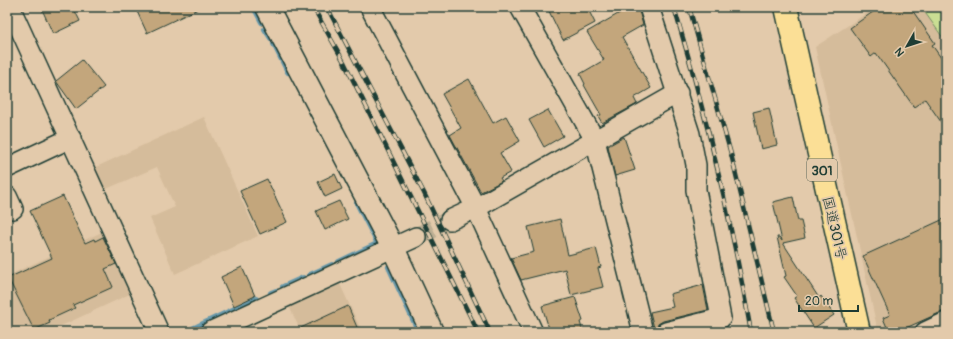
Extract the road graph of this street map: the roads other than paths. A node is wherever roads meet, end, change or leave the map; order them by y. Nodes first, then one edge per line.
1 (10, 7) edge
2 (267, 7) edge
3 (370, 7) edge
4 (520, 7) edge
5 (649, 7) edge
6 (786, 7) edge
7 (678, 93) junction
8 (71, 138) junction
9 (595, 140) junction
10 (7, 168) edge
11 (476, 208) junction
12 (450, 220) tunnel mouth
13 (416, 237) tunnel mouth
14 (393, 248) junction
15 (946, 322) edge
16 (160, 332) edge
17 (210, 332) edge
18 (432, 332) edge
19 (533, 332) edge
20 (643, 332) edge
21 (666, 332) edge
22 (858, 332) edge
23 (925, 332) edge

1 - 8 street
2 - 14 street
3 - 11 street
4 - 9 street
5 - 7 street
6 - 22 highway, 国道301号 / 301
7 - 9 street
7 - 21 street
8 - 10 street
8 - 16 street
9 - 11 street
9 - 20 street
11 - 12 street
11 - 19 street
13 - 14 street
14 - 17 street
14 - 18 street
15 - 23 street

